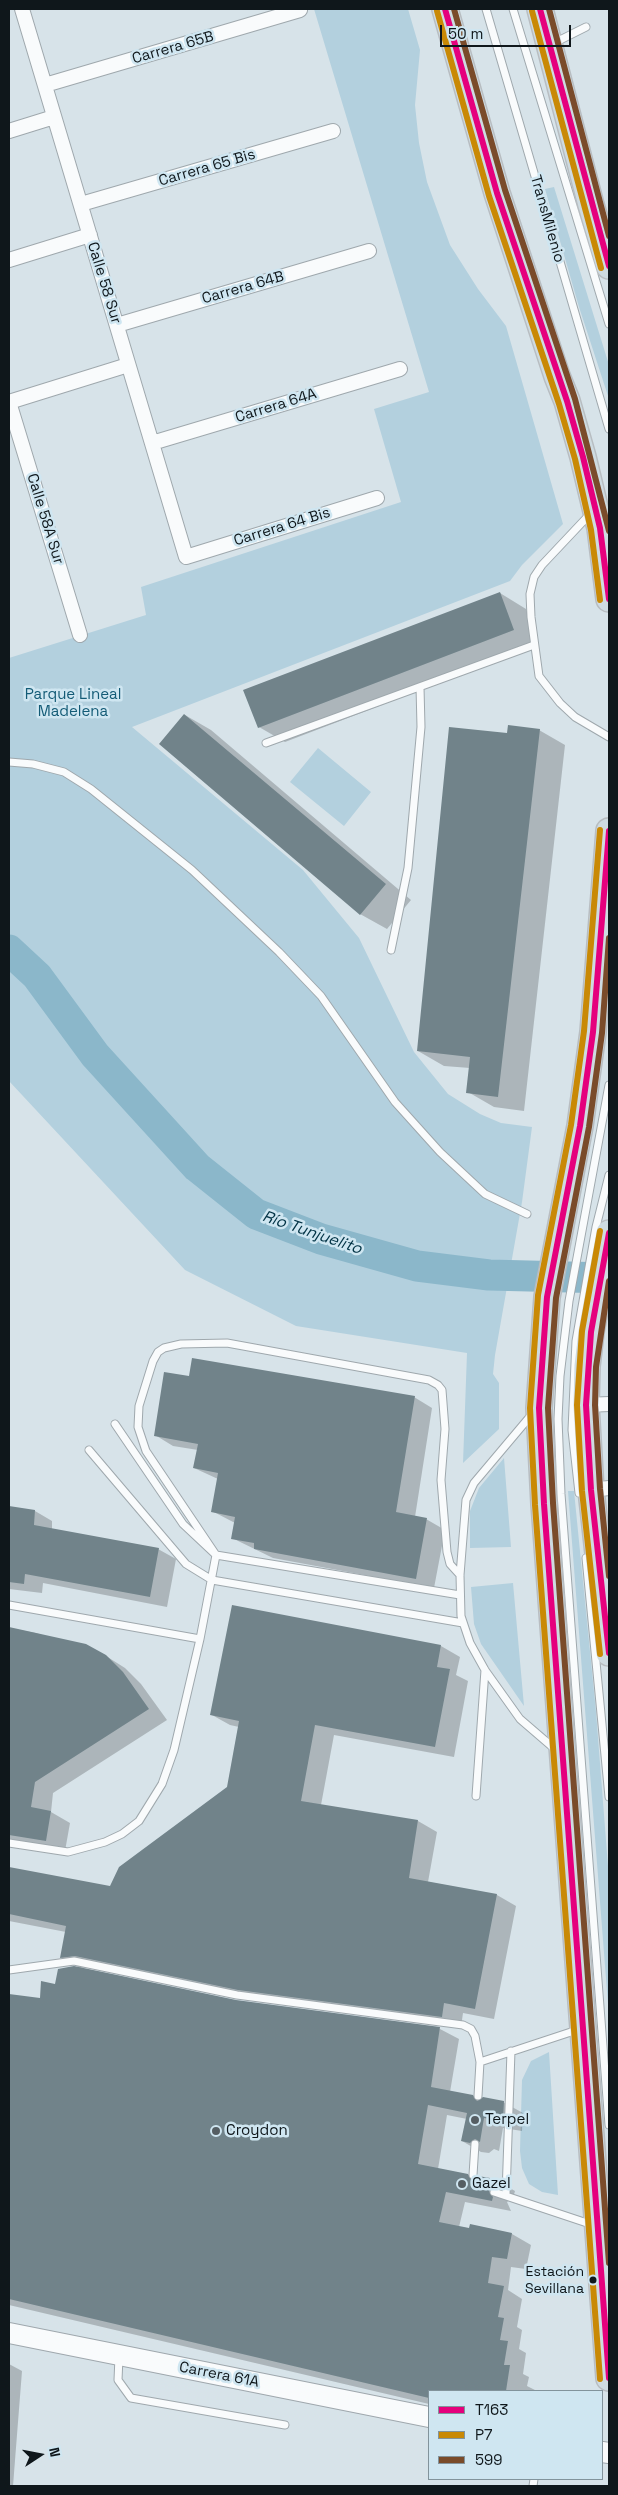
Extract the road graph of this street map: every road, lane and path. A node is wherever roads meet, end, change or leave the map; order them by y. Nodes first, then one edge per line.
1 (22, 9) edge
2 (445, 9) edge
3 (486, 9) edge
4 (513, 9) edge
5 (540, 9) edge
6 (300, 10) dead end
7 (586, 27) dead end
8 (550, 45) junction
9 (45, 85) junction
10 (54, 117) junction
11 (9, 131) edge
12 (333, 131) dead end
13 (81, 204) junction
14 (90, 235) junction
15 (369, 251) dead end
16 (9, 260) edge
17 (609, 266) edge
18 (609, 324) edge
19 (116, 325) junction
20 (128, 365) junction
21 (400, 368) dead end
22 (9, 402) edge
23 (609, 429) edge
24 (152, 443) junction
25 (377, 498) dead end
26 (603, 501) edge
27 (186, 557) joint
28 (609, 599) edge
29 (80, 635) dead end
30 (534, 645) junction
31 (420, 687) junction
32 (609, 736) edge
33 (266, 743) dead end
34 (9, 762) edge
35 (609, 831) edge
36 (607, 899) edge
37 (391, 950) dead end
38 (609, 1085) edge
39 (609, 1175) edge
40 (527, 1214) dead end
41 (571, 1226) junction
42 (603, 1230) edge
43 (558, 1299) junction
44 (589, 1304) junction
45 (598, 1405) edge
46 (539, 1408) junction
47 (115, 1424) dead end
48 (89, 1450) dead end
49 (600, 1489) edge
50 (216, 1555) junction
51 (605, 1572) edge
52 (460, 1575) junction
53 (212, 1580) junction
54 (460, 1595) junction
55 (9, 1605) edge
56 (463, 1623) junction
57 (200, 1639) junction
58 (609, 1651) edge
59 (485, 1670) junction
60 (563, 1756) junction
61 (476, 1796) dead end
62 (609, 1797) edge
63 (9, 1843) edge
64 (9, 1970) edge
65 (583, 2028) junction
66 (511, 2051) junction
67 (480, 2062) junction
68 (478, 2096) dead end
69 (609, 2125) edge
70 (475, 2144) dead end
71 (473, 2175) dead end
72 (494, 2192) dead end
73 (506, 2194) junction
74 (598, 2226) junction
75 (9, 2333) edge
76 (119, 2355) junction
77 (609, 2378) edge
78 (428, 2417) edge
79 (285, 2425) dead end

1 - 9 street, Calle 58 Sur
2 - 26 highway
3 - 23 lane, TransMilenio
4 - 18 lane, TransMilenio
5 - 8 highway
6 - 9 street, Carrera 65B
7 - 8 lane
8 - 17 highway
9 - 10 street, Calle 58 Sur
10 - 11 street
10 - 13 street, Calle 58 Sur
12 - 13 street, Carrera 65 Bis
13 - 14 street, Calle 58 Sur
14 - 16 street
14 - 19 street, Calle 58 Sur
15 - 19 street, Carrera 64B
19 - 20 street, Calle 58 Sur
20 - 22 street
20 - 24 street, Calle 58 Sur
21 - 24 street, Carrera 64A
22 - 29 street, Calle 58A Sur
24 - 27 street, Calle 58 Sur
25 - 27 street, Carrera 64 Bis
26 - 28 highway
26 - 30 lane
30 - 31 lane
30 - 32 lane
31 - 33 lane
31 - 37 lane
34 - 40 lane
35 - 36 highway
36 - 41 highway
38 - 41 lane
39 - 42 lane
41 - 43 highway
42 - 44 highway
43 - 46 highway
43 - 69 lane
44 - 45 highway
44 - 62 lane
45 - 49 highway
46 - 52 lane
46 - 60 highway
47 - 50 lane
48 - 53 lane
49 - 51 highway
50 - 52 lane
50 - 53 lane
50 - 54 lane
51 - 58 highway
52 - 54 lane
53 - 56 lane
53 - 57 lane
54 - 56 lane
55 - 57 lane
56 - 59 lane
57 - 63 lane
59 - 60 lane
59 - 61 lane
60 - 65 highway
64 - 67 lane
65 - 66 lane
65 - 74 highway
66 - 67 lane
66 - 73 lane
67 - 68 lane
70 - 71 lane
72 - 73 lane
73 - 74 lane
74 - 77 highway
75 - 76 street, Carrera 61A
76 - 78 street, Carrera 61A
76 - 79 lane

